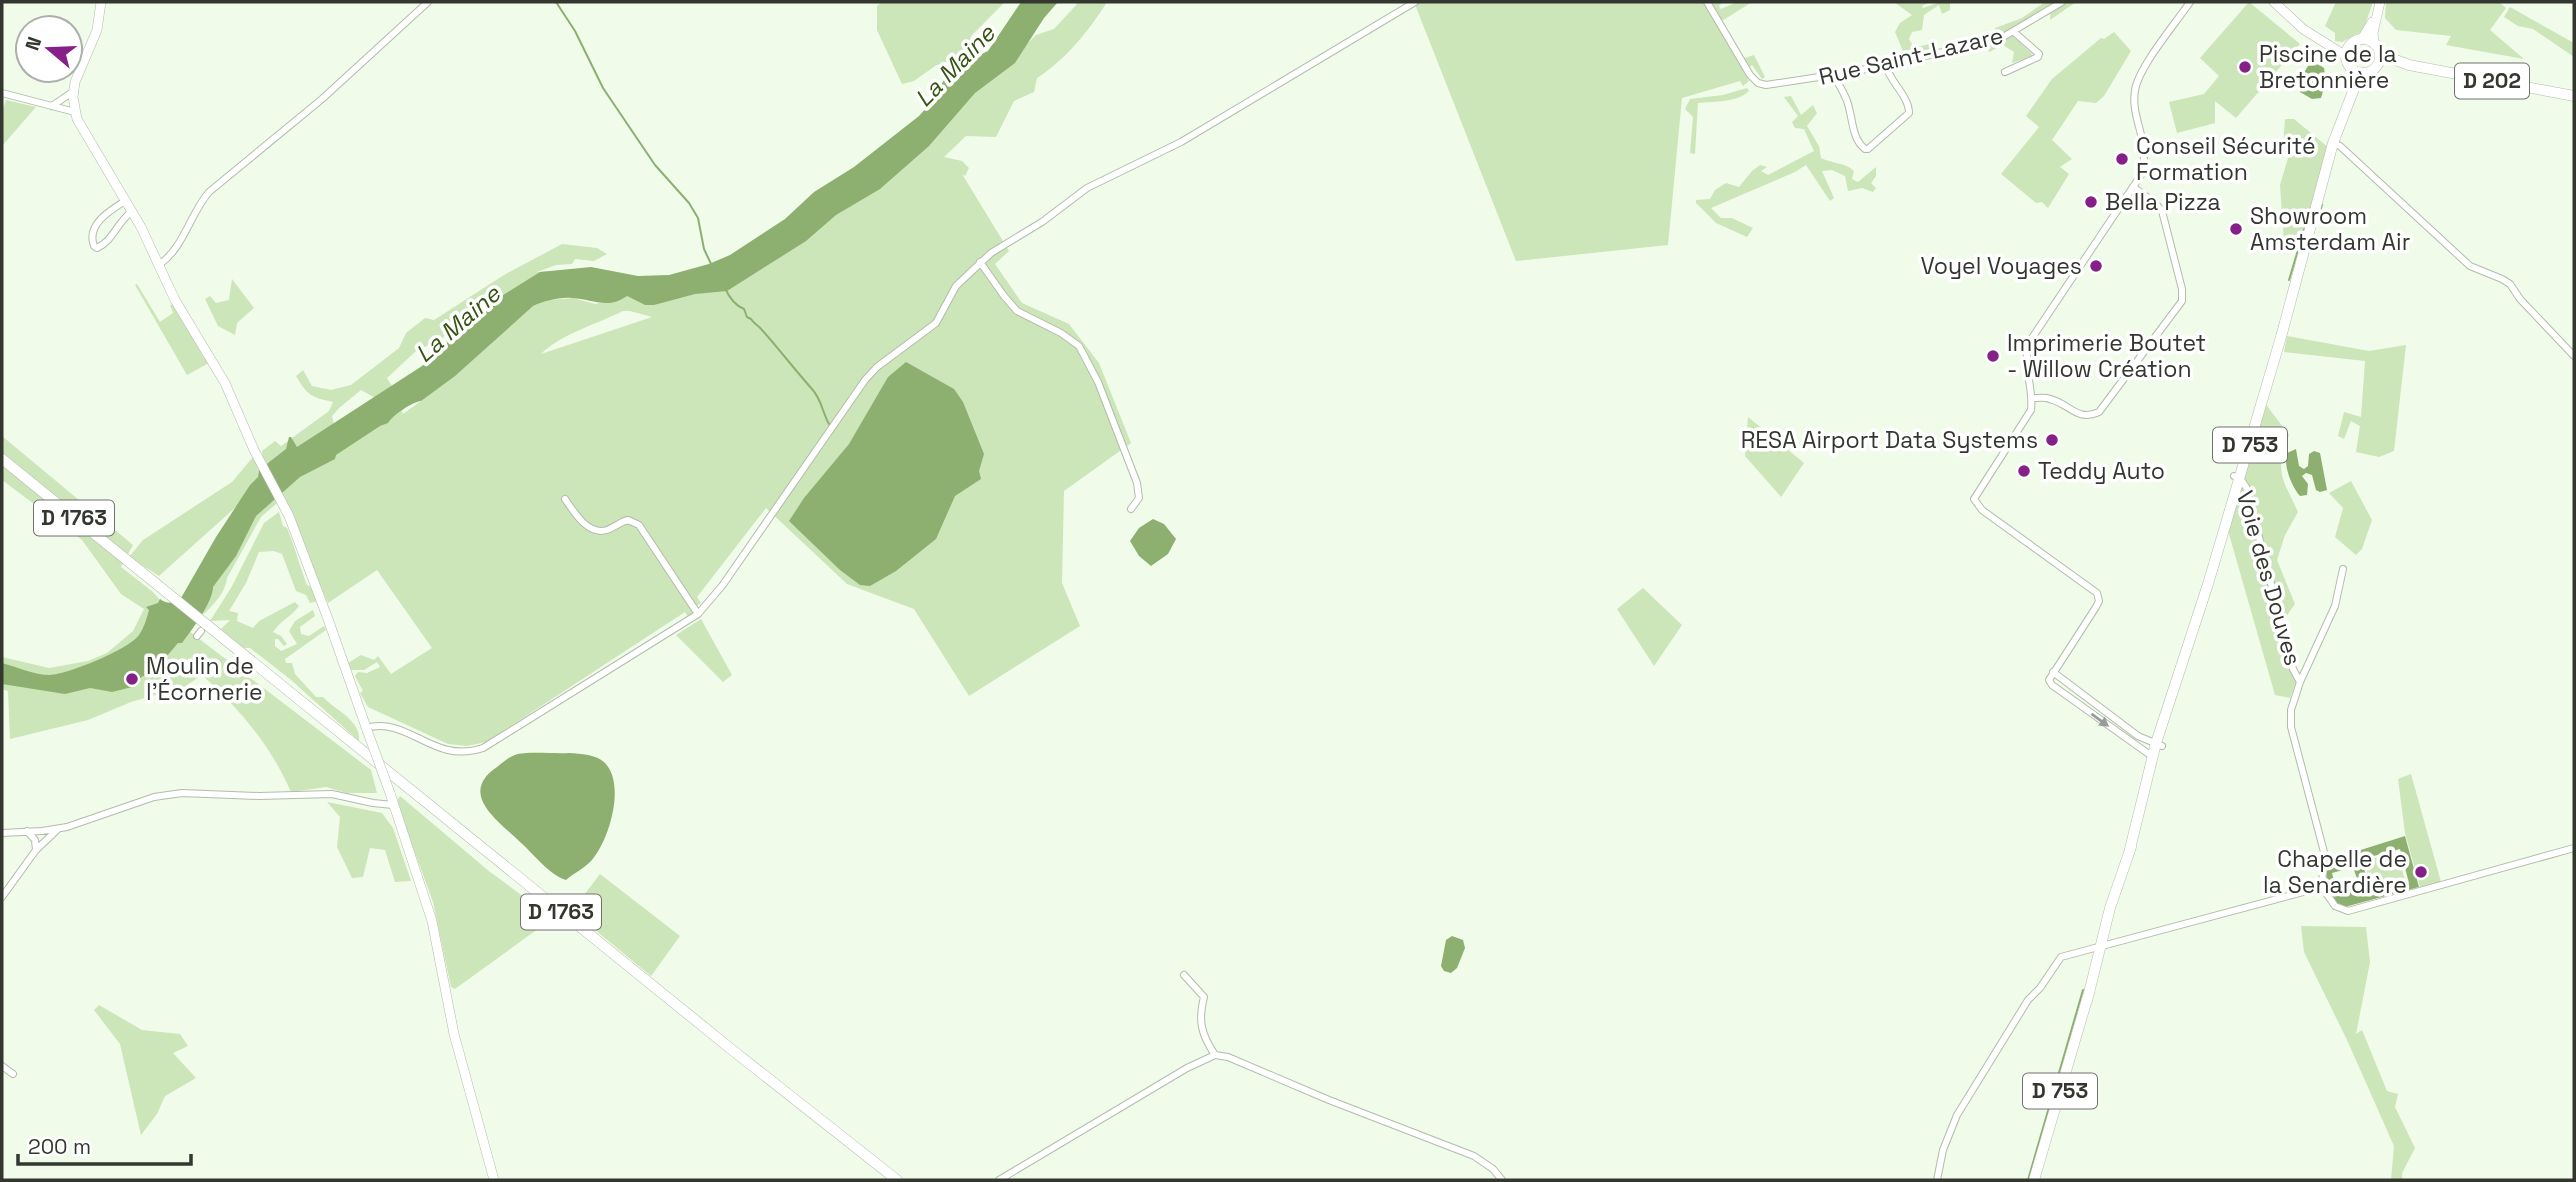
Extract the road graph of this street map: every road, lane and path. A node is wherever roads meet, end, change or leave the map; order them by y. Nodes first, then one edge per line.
1 (101, 2) edge
2 (428, 2) edge
3 (1415, 2) edge
4 (1707, 2) edge
5 (2062, 2) edge
6 (2190, 2) edge
7 (2274, 2) edge
8 (2379, 6) edge
9 (2014, 32) junction
10 (2362, 39) junction
11 (2374, 44) junction
12 (2347, 51) junction
13 (2379, 54) junction
14 (2377, 65) junction
15 (2409, 65) junction
16 (1886, 66) junction
17 (2359, 71) junction
18 (2004, 72) dead end
19 (1834, 75) junction
20 (74, 91) junction
21 (2, 93) edge
22 (2574, 96) edge
23 (52, 106) junction
24 (75, 112) junction
25 (2336, 144) junction
26 (2133, 187) junction
27 (125, 201) junction
28 (131, 212) junction
29 (980, 262) junction
30 (160, 264) junction
31 (2574, 356) edge
32 (2033, 398) junction
33 (2, 459) edge
34 (2237, 477) junction
35 (565, 499) dead end
36 (1131, 509) dead end
37 (2343, 569) dead end
38 (698, 614) junction
39 (2053, 672) junction
40 (2300, 682) junction
41 (366, 729) junction
42 (2159, 745) junction
43 (2153, 757) junction
44 (393, 805) junction
45 (58, 829) junction
46 (27, 831) junction
47 (2, 833) edge
48 (2574, 848) edge
49 (36, 850) junction
50 (2129, 853) junction
51 (2322, 887) junction
52 (2, 897) edge
53 (2102, 948) junction
54 (1184, 975) dead end
55 (1215, 1055) junction
56 (2, 1066) edge
57 (13, 1074) dead end
58 (494, 1180) edge
59 (897, 1180) edge
60 (999, 1180) edge
61 (1502, 1180) edge
62 (1937, 1180) edge
63 (2034, 1180) edge

1 - 20 street
2 - 30 street
3 - 29 street
4 - 19 street, Rue Saint-Lazare
5 - 9 street, Rue Saint-Lazare
6 - 26 street
7 - 12 street
8 - 10 street
8 - 11 street
9 - 16 street, Rue Saint-Lazare
9 - 18 street
10 - 11 main road
10 - 12 main road
11 - 13 main road
12 - 17 main road
13 - 14 main road
13 - 15 main road, D 202
14 - 15 main road, D 202
14 - 17 main road
15 - 22 main road, D 202
16 - 19 street, Rue Saint-Lazare
16 - 19 street
17 - 25 main road, D 753
20 - 23 street
20 - 24 street
21 - 23 street
23 - 24 street
24 - 27 street
25 - 31 street
25 - 34 main road, D 753
26 - 32 street
26 - 32 street
27 - 28 street
27 - 28 street
28 - 30 street
29 - 36 street
29 - 38 street
30 - 41 street
32 - 39 street
33 - 59 main road, D 1763
34 - 40 street, Voie des Douves
34 - 42 main road, D 753
35 - 38 street
37 - 40 street
38 - 41 street
39 - 42 street
39 -> 43 street
40 - 51 street, Voie des Douves
41 - 44 street, bridge
42 - 43 main road, D 753
42 - 50 main road, D 753
43 - 50 main road, D 753
44 - 45 street
44 - 58 street
45 - 46 street
45 - 49 street
46 - 47 street
46 - 49 street
48 - 51 street
49 - 52 street
50 - 53 main road, D 753
51 - 53 street
53 - 62 street
53 - 63 main road, D 753
54 - 55 street
55 - 60 street
55 - 61 street
56 - 57 street

